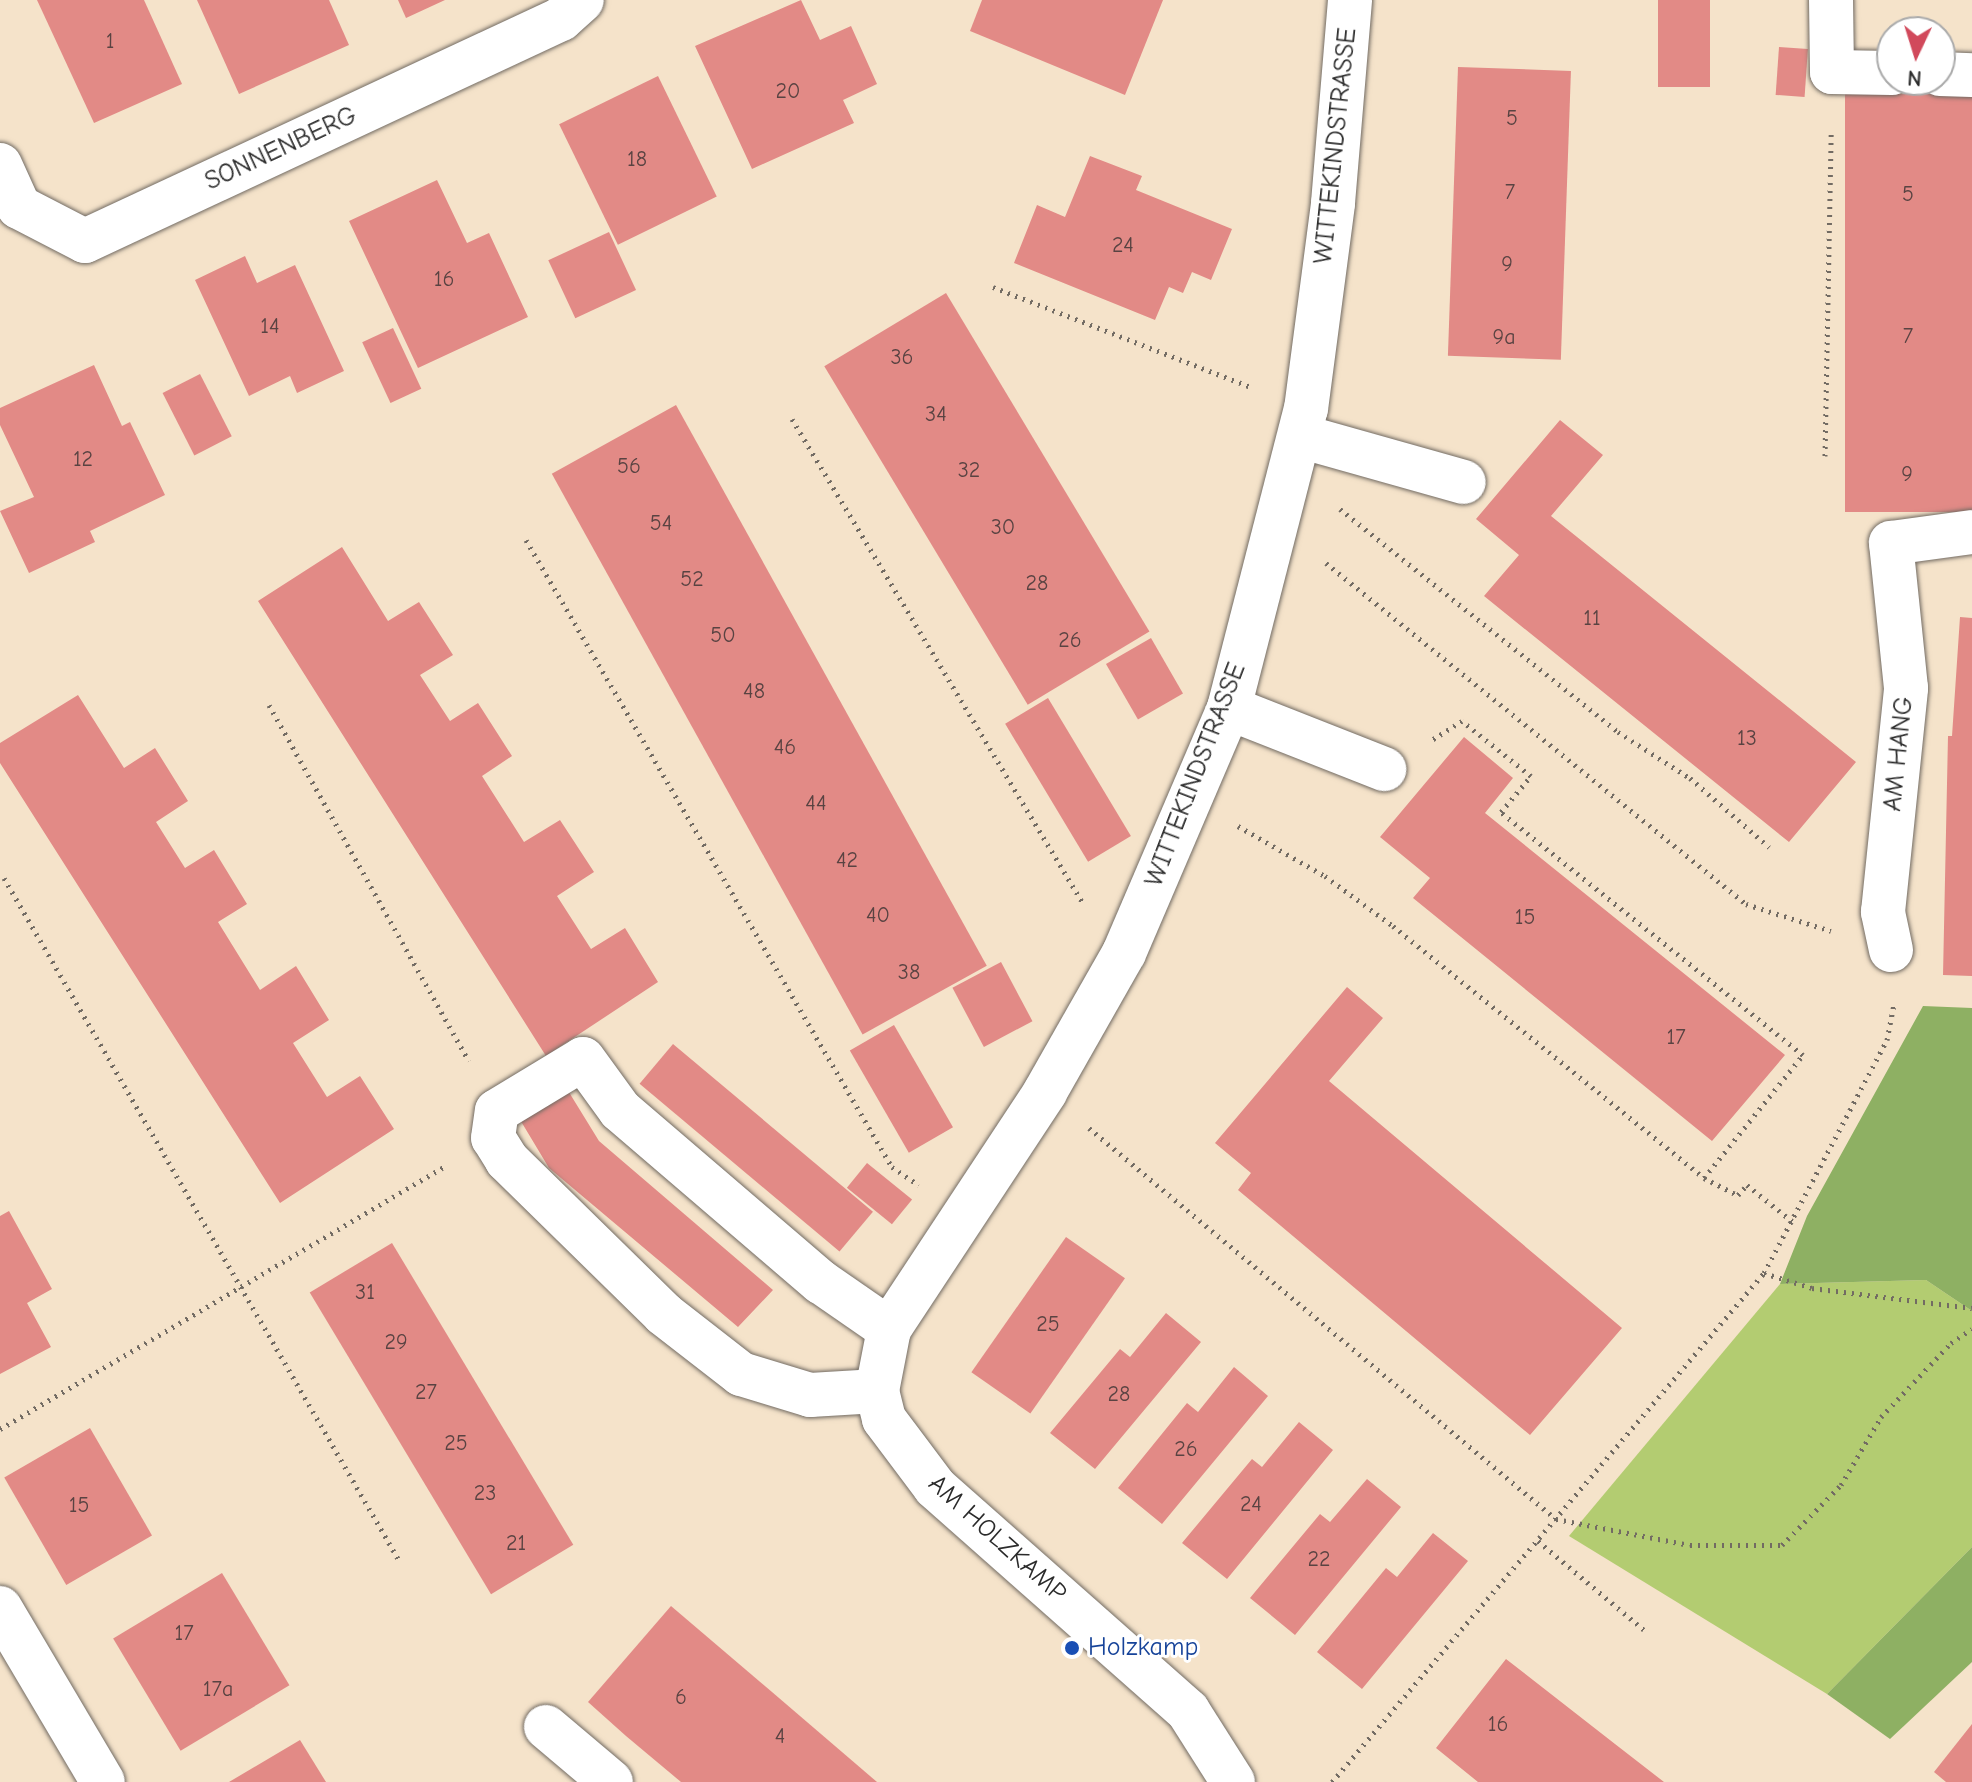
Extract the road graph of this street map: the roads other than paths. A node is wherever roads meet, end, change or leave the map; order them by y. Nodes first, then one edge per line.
1 (582, 0) edge
2 (1350, 0) edge
3 (1831, 0) edge
4 (1876, 73) edge
5 (0, 165) edge
6 (1299, 439) junction
7 (1464, 482) dead end
8 (1972, 532) edge
9 (1229, 708) junction
10 (1384, 769) road end
11 (1891, 950) road end
12 (889, 1329) junction
13 (877, 1391) junction
14 (0, 1608) edge
15 (546, 1727) dead end
16 (103, 1782) edge
17 (611, 1782) edge
18 (1233, 1782) edge

1 - 5 street, SONNENBERG
2 - 6 street, WITTEKINDSTRASSE
3 - 4 street
6 - 7 street
6 - 9 street, WITTEKINDSTRASSE
8 - 11 street, AM HANG
9 - 10 street
9 - 12 street, WITTEKINDSTRASSE
12 - 13 street, WITTEKINDSTRASSE
12 - 13 street
13 - 18 street, AM HOLZKAMP
14 - 16 street
15 - 17 street

